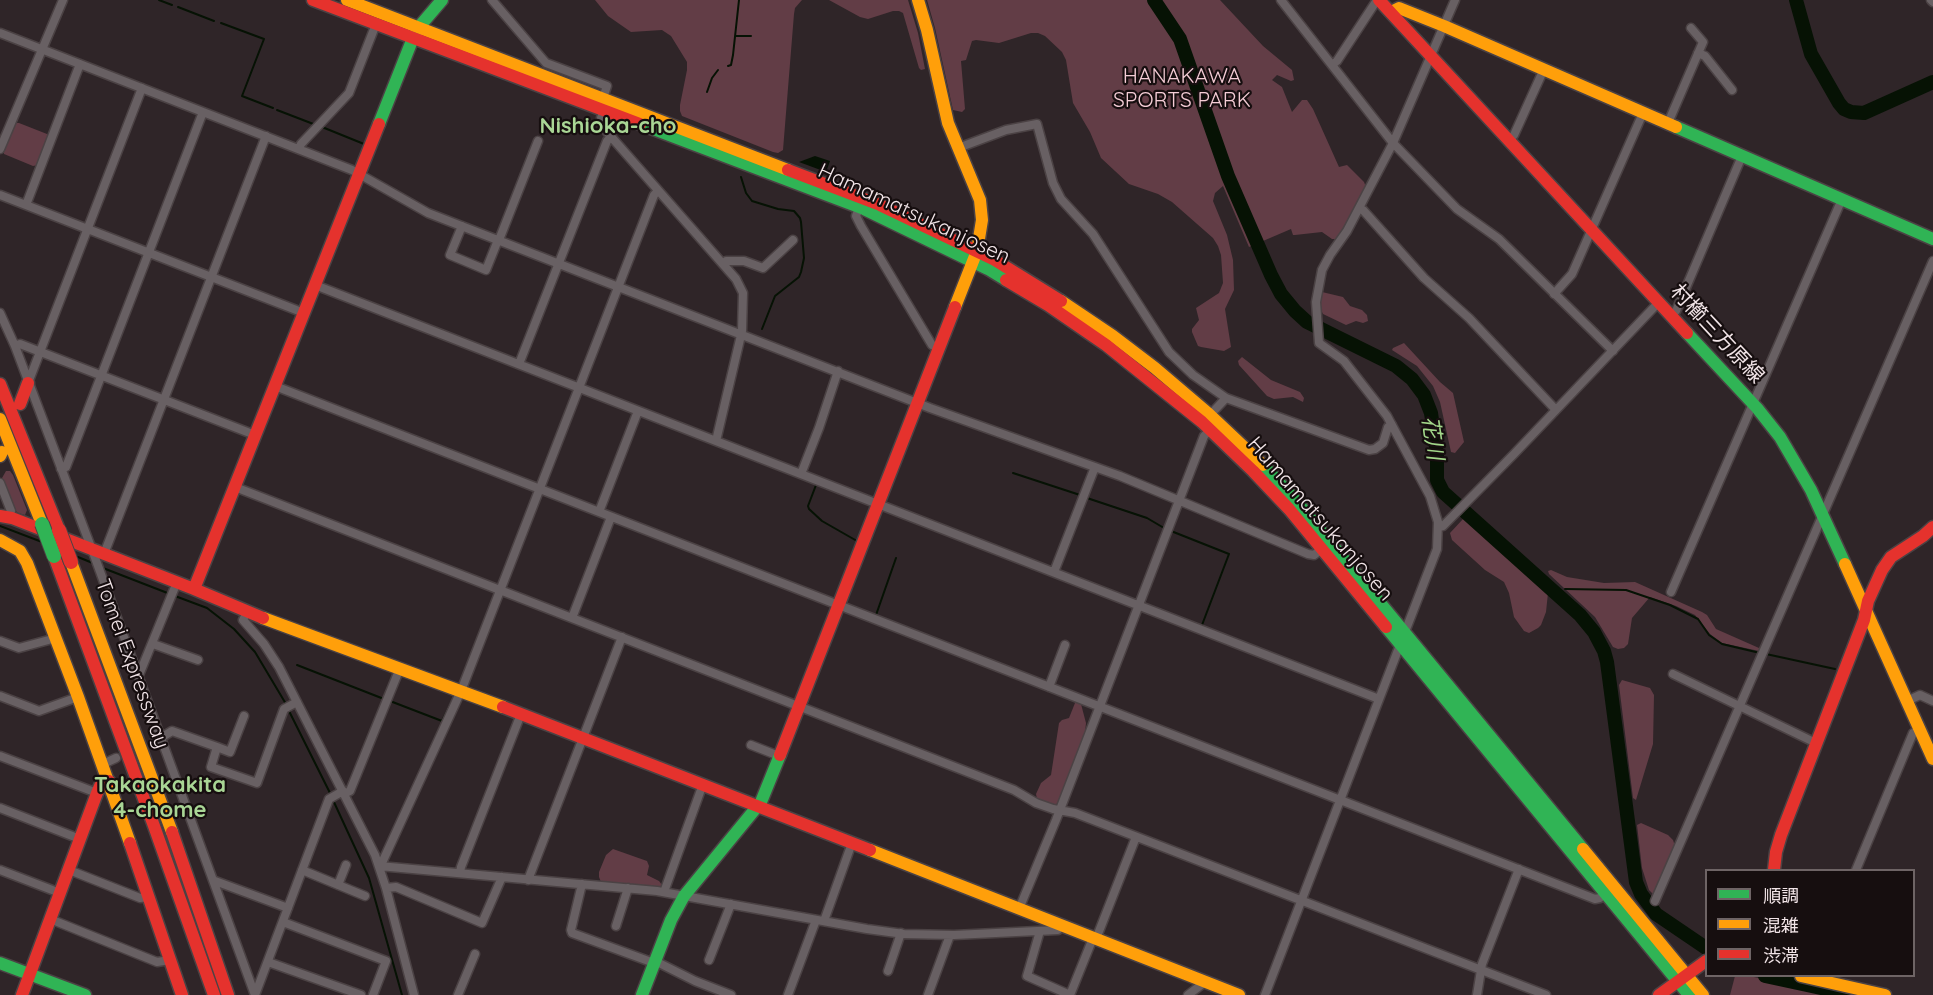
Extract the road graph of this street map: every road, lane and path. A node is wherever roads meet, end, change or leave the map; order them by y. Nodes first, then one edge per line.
1 (63, 0) edge
2 (313, 0) edge
3 (347, 0) edge
4 (442, 0) edge
5 (492, 0) edge
6 (918, 0) edge
7 (1281, 0) edge
8 (1378, 0) edge
9 (1455, 0) edge
10 (1390, 12) junction
11 (376, 24) junction
12 (1444, 26) junction
13 (1691, 28) dead end
14 (0, 33) edge
15 (416, 33) junction
16 (41, 49) junction
17 (1698, 53) junction
18 (1431, 56) junction
19 (80, 64) junction
20 (1332, 65) junction
21 (1544, 69) junction
22 (142, 88) junction
23 (1732, 90) dead end
24 (603, 104) junction
25 (203, 112) junction
26 (1643, 112) junction
27 (1668, 123) junction
28 (266, 136) junction
29 (611, 137) junction
30 (1509, 140) junction
31 (538, 141) dead end
32 (1393, 143) junction
33 (958, 148) junction
34 (0, 149) edge
35 (299, 149) junction
36 (1742, 156) junction
37 (359, 174) junction
38 (658, 191) junction
39 (0, 195) edge
40 (1842, 199) junction
41 (26, 205) junction
42 (859, 208) junction
43 (1359, 208) junction
44 (462, 226) junction
45 (87, 229) junction
46 (1592, 230) junction
47 (1933, 239) edge
48 (499, 240) junction
49 (793, 240) dead end
50 (149, 253) junction
51 (975, 256) junction
52 (1933, 261) edge
53 (559, 264) junction
54 (723, 264) junction
55 (211, 277) junction
56 (315, 285) junction
57 (618, 287) junction
58 (1554, 294) junction
59 (1659, 302) junction
60 (0, 313) edge
61 (304, 313) junction
62 (1671, 315) junction
63 (742, 334) junction
64 (15, 346) junction
65 (939, 348) junction
66 (1613, 351) junction
67 (40, 352) junction
68 (519, 364) junction
69 (837, 371) junction
70 (102, 376) junction
71 (28, 382) junction
72 (0, 384) edge
73 (275, 386) junction
74 (579, 387) junction
75 (1226, 398) junction
76 (163, 400) junction
77 (917, 402) junction
78 (20, 404) dead end
79 (1753, 404) junction
80 (1556, 410) junction
81 (639, 411) junction
82 (1210, 415) junction
83 (0, 419) edge
84 (1392, 425) junction
85 (1210, 430) junction
86 (255, 435) junction
87 (716, 441) junction
88 (1095, 467) junction
89 (61, 469) junction
90 (801, 474) junction
91 (0, 483) edge
92 (235, 487) junction
93 (539, 489) junction
94 (1179, 501) junction
95 (878, 504) junction
96 (599, 512) junction
97 (1823, 515) junction
98 (4, 517) edge
99 (611, 517) junction
100 (1438, 527) junction
101 (1933, 527) edge
102 (0, 540) edge
103 (1323, 548) junction
104 (97, 553) junction
105 (1054, 572) junction
106 (174, 589) junction
107 (194, 589) junction
108 (500, 590) junction
109 (1671, 592) dead end
110 (839, 605) junction
111 (1139, 605) junction
112 (1866, 610) junction
113 (247, 612) junction
114 (572, 618) junction
115 (56, 638) junction
116 (622, 638) junction
117 (1403, 638) junction
118 (0, 641) edge
119 (153, 645) junction
120 (1065, 645) dead end
121 (198, 660) dead end
122 (399, 668) junction
123 (1673, 674) dead end
124 (139, 675) junction
125 (1049, 687) junction
126 (461, 691) junction
127 (0, 696) edge
128 (78, 697) junction
129 (1380, 699) junction
130 (1907, 701) junction
131 (1933, 701) edge
132 (292, 704) junction
133 (799, 706) junction
134 (1100, 706) junction
135 (1740, 706) junction
136 (521, 714) junction
137 (244, 716) dead end
138 (1920, 730) junction
139 (583, 738) junction
140 (158, 740) junction
141 (1816, 743) junction
142 (751, 745) dead end
143 (216, 747) junction
144 (0, 756) edge
145 (779, 756) junction
146 (116, 758) dead end
147 (1933, 759) edge
148 (103, 764) junction
149 (109, 782) junction
150 (703, 784) junction
151 (97, 793) junction
152 (342, 793) junction
153 (1340, 800) junction
154 (758, 806) junction
155 (0, 808) edge
156 (1059, 810) junction
157 (1136, 837) junction
158 (80, 839) junction
159 (852, 843) junction
160 (346, 865) dead end
161 (380, 865) junction
162 (1519, 869) junction
163 (1774, 869) edge
164 (1856, 869) edge
165 (0, 870) edge
166 (69, 870) junction
167 (302, 870) junction
168 (460, 873) junction
169 (502, 877) junction
170 (528, 880) junction
171 (215, 881) junction
172 (582, 884) junction
173 (338, 885) junction
174 (386, 888) junction
175 (628, 888) junction
176 (664, 892) junction
177 (60, 893) junction
178 (1606, 893) junction
179 (365, 896) dead end
180 (684, 896) junction
181 (149, 897) junction
182 (1301, 901) junction
183 (1655, 901) dead end
184 (731, 904) junction
185 (288, 908) junction
186 (1019, 909) junction
187 (50, 920) junction
188 (820, 920) junction
189 (283, 922) junction
190 (1060, 925) junction
191 (616, 926) dead end
192 (1040, 931) junction
193 (901, 933) junction
194 (950, 935) junction
195 (1095, 938) junction
196 (475, 954) dead end
197 (170, 960) junction
198 (709, 960) dead end
199 (268, 962) junction
200 (655, 962) junction
201 (1705, 962) edge
202 (0, 963) edge
203 (1481, 970) junction
204 (888, 971) dead end
205 (29, 974) junction
206 (1813, 977) edge
207 (1682, 978) junction
208 (1205, 982) junction
209 (414, 993) edge
210 (22, 995) edge
211 (85, 995) edge
212 (182, 995) edge
213 (214, 995) edge
214 (228, 995) edge
215 (255, 995) edge
216 (361, 995) edge
217 (374, 995) edge
218 (424, 995) edge
219 (458, 995) edge
220 (642, 995) edge
221 (731, 995) edge
222 (788, 995) edge
223 (928, 995) edge
224 (1070, 995) edge
225 (1188, 995) edge
226 (1239, 995) edge
227 (1265, 995) edge
228 (1478, 995) edge
229 (1546, 995) edge
230 (1659, 995) edge
231 (1689, 995) edge
232 (1703, 995) edge
233 (1885, 995) edge

1 - 16 street
2 - 11 main road, Hamamatsukanjosen
3 - 15 main road, Hamamatsukanjosen
4 - 15 main road
5 - 24 street
6 - 33 main road
7 - 20 street
8 - 10 main road, 村櫛三方原線
8 - 20 street
9 - 12 street
10 - 12 main road
10 - 18 main road, 村櫛三方原線
11 - 15 main road, Hamamatsukanjosen
11 - 35 street
12 - 18 street
12 - 21 main road
13 - 17 street
14 - 16 street
15 - 24 main road, Hamamatsukanjosen
15 - 37 main road
16 - 19 street
16 - 34 street
17 - 23 street
17 - 27 street
18 - 30 main road, 村櫛三方原線
18 - 32 street
19 - 22 street
19 - 41 street
20 - 32 street
21 - 26 main road
21 - 30 street
22 - 25 street
22 - 45 street
24 - 29 street
24 - 42 main road, Hamamatsukanjosen
24 - 51 main road, Hamamatsukanjosen
25 - 28 street
25 - 50 street
26 - 27 main road
26 - 46 street
27 - 36 main road
28 - 35 street
28 - 55 street
29 - 38 street
29 - 53 street
30 - 46 main road, 村櫛三方原線
31 - 48 street
32 - 43 street
32 - 58 street
33 - 51 main road
33 - 75 street
35 - 37 street
36 - 40 main road
36 - 62 street
37 - 44 street
37 - 56 main road
38 - 54 street
38 - 57 street
39 - 41 street
40 - 47 main road
40 - 79 street
41 - 45 street
42 - 51 main road, Hamamatsukanjosen
42 - 65 street
43 - 80 street
43 - 84 street
44 - 48 street
44 - 48 street
45 - 50 street
45 - 67 street
46 - 58 street
46 - 59 main road, 村櫛三方原線
48 - 53 street
49 - 54 street
50 - 55 street
50 - 70 street
51 - 65 main road
51 - 82 main road, Hamamatsukanjosen
51 - 85 main road, Hamamatsukanjosen
52 - 97 street
53 - 57 street
53 - 68 street
54 - 63 street
55 - 61 street
55 - 76 street
56 - 61 main road
56 - 68 street
57 - 63 street
57 - 74 street
58 - 66 street
59 - 62 main road, 村櫛三方原線
59 - 66 street
60 - 64 street
61 - 73 main road
62 - 79 main road, 村櫛三方原線
63 - 69 street
63 - 87 street
64 - 67 street
64 - 71 street
65 - 77 main road
66 - 80 street
67 - 70 street
67 - 71 street
68 - 74 street
69 - 77 street
69 - 90 street
70 - 76 street
70 - 89 street
71 - 78 main road
71 - 89 street
72 - 214 main road, Tomei Expressway, bridge
73 - 86 main road
73 - 93 street
74 - 81 street
74 - 93 street
75 - 82 street
75 - 84 street
76 - 86 street
76 - 104 street
77 - 88 street
77 - 95 main road
79 - 97 main road, 村櫛三方原線
79 - 109 street
80 - 100 street
81 - 87 street
81 - 96 street
82 - 117 main road, Hamamatsukanjosen
83 - 213 main road, Tomei Expressway, bridge
84 - 100 street
85 - 94 street
85 - 103 main road, Hamamatsukanjosen
86 - 92 main road
87 - 90 street
88 - 94 street
88 - 105 street
89 - 104 street
90 - 95 street
91 - 98 street
92 - 107 main road
92 - 108 street
93 - 96 street
93 - 108 street
94 - 103 street
94 - 111 street
95 - 105 street
95 - 110 main road
96 - 99 street
97 - 112 main road, 村櫛三方原線
97 - 135 street
98 - 104 main road
99 - 110 street
99 - 114 street
100 - 117 street
101 - 112 main road
102 - 115 main road
103 - 117 main road, Hamamatsukanjosen
104 - 106 main road
104 - 124 street
105 - 111 street
106 - 107 main road
106 - 119 street
107 - 113 main road
108 - 114 street
108 - 126 street
110 - 125 street
110 - 133 main road
111 - 129 street
111 - 134 street
112 - 130 main road, 村櫛三方原線
112 - 141 main road
113 - 122 main road
113 - 132 street
114 - 116 street
115 - 118 street
115 - 128 main road
116 - 133 street
116 - 139 street
117 - 129 street
117 - 178 main road, Hamamatsukanjosen
117 - 207 main road, Hamamatsukanjosen
119 - 121 street
119 - 124 street
120 - 125 street
122 - 126 main road
122 - 152 street
123 - 135 street
124 - 140 street
125 - 134 street
126 - 136 main road
126 - 161 street
127 - 128 street
128 - 148 main road
129 - 153 street
130 - 131 street
130 - 138 main road, 村櫛三方原線
132 - 143 street
132 - 152 street
133 - 145 main road
133 - 156 street
134 - 153 street
134 - 156 street
135 - 141 street
135 - 183 street
136 - 139 main road
136 - 168 street
137 - 143 street
138 - 147 main road, 村櫛三方原線
138 - 164 street
139 - 150 main road
139 - 170 street
140 - 143 street
140 - 171 street
141 - 163 main road
142 - 145 street
144 - 151 street
145 - 154 main road
146 - 148 street
148 - 149 main road
149 - 151 main road
149 - 181 main road
150 - 154 main road
150 - 176 street
151 - 158 main road
152 - 161 street
152 - 167 street
153 - 162 street
153 - 182 street
154 - 159 main road
154 - 180 main road
155 - 158 street
156 - 157 street
156 - 186 street
157 - 182 street
157 - 195 street
158 - 166 main road
159 - 186 main road
159 - 188 street
160 - 173 street
161 - 168 street
161 - 174 street
162 - 178 street
162 - 203 street
165 - 177 street
166 - 177 main road
166 - 181 street
167 - 173 street
167 - 185 street
168 - 169 street
169 - 170 street
169 - 174 street
170 - 172 street
171 - 185 street
171 - 215 street
172 - 175 street
172 - 200 street
173 - 179 street
174 - 209 street
175 - 176 street
175 - 191 street
176 - 180 street
177 - 187 main road
178 - 207 main road, Hamamatsukanjosen
180 - 184 street
180 - 200 main road
181 - 197 main road
182 - 203 street
182 - 227 street
184 - 188 street
184 - 198 street
185 - 189 street
186 - 190 main road
187 - 197 street
187 - 205 main road
188 - 193 street
188 - 222 street
189 - 199 street
189 - 217 street
190 - 192 street
190 - 195 main road
192 - 194 street
192 - 224 street
193 - 194 street
193 - 204 street
194 - 223 street
195 - 208 main road
195 - 224 street
196 - 219 street
197 - 212 main road
199 - 215 street
199 - 216 street
200 - 220 main road
200 - 221 street
201 - 207 main road
202 - 205 main road
203 - 228 street
203 - 229 street
205 - 210 main road
205 - 211 main road
206 - 233 main road
207 - 230 main road
207 - 231 main road, Hamamatsukanjosen
207 - 232 main road, Hamamatsukanjosen
208 - 225 street
208 - 226 main road
209 - 218 street

